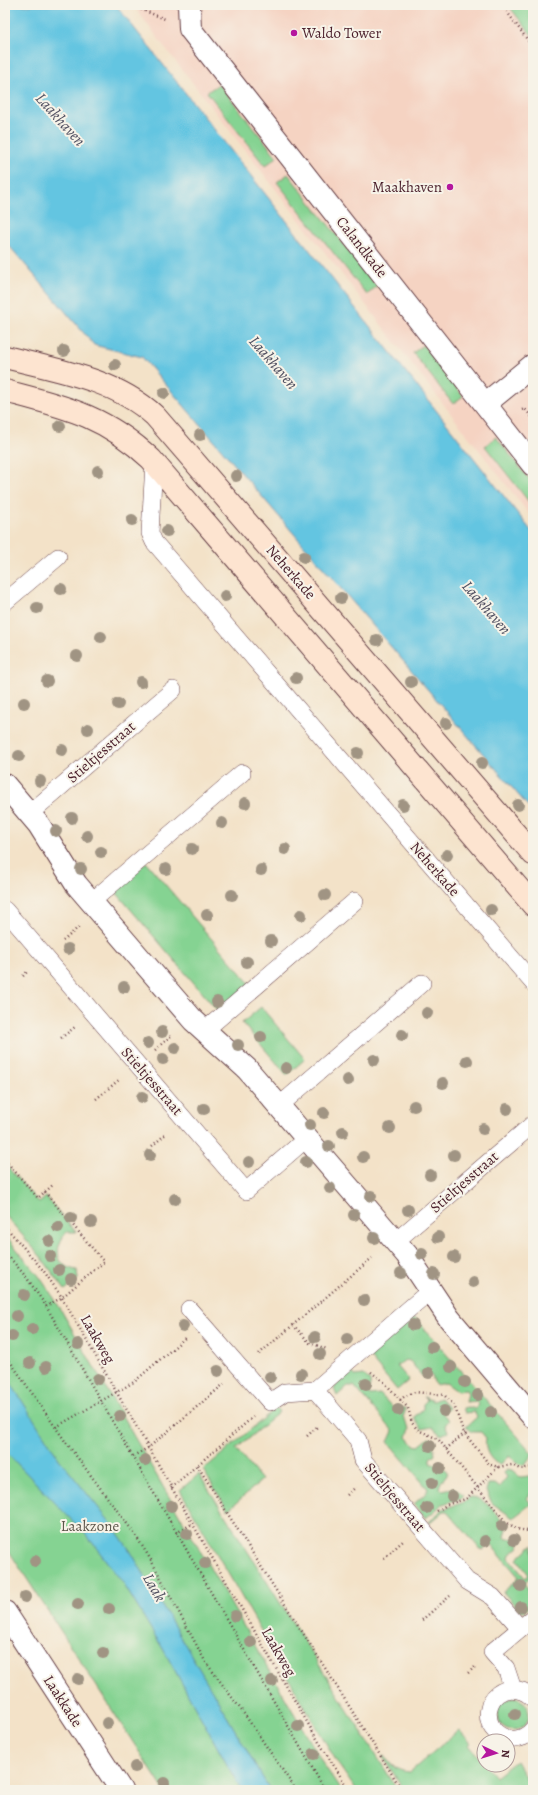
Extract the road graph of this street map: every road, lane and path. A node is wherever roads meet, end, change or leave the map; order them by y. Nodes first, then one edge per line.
1 (130, 5) edge
2 (189, 5) edge
3 (502, 5) edge
4 (190, 29) junction
5 (533, 45) edge
6 (5, 357) edge
7 (533, 365) edge
8 (5, 390) edge
9 (485, 404) junction
10 (154, 463) junction
11 (533, 465) edge
12 (58, 557) dead end
13 (5, 602) edge
14 (173, 690) dead end
15 (242, 773) dead end
16 (8, 795) edge
17 (30, 814) junction
18 (533, 854) edge
19 (354, 901) dead end
20 (91, 902) junction
21 (533, 905) edge
22 (5, 910) edge
23 (422, 983) dead end
24 (533, 983) edge
25 (204, 1031) junction
26 (280, 1106) junction
27 (533, 1124) edge
28 (307, 1138) junction
29 (5, 1160) edge
30 (54, 1184) dead end
31 (45, 1192) junction
32 (5, 1226) edge
33 (396, 1241) junction
34 (5, 1252) edge
35 (431, 1290) junction
36 (62, 1298) junction
37 (46, 1306) junction
38 (189, 1309) dead end
39 (202, 1324) junction
40 (293, 1325) dead end
41 (5, 1354) edge
42 (350, 1360) junction
43 (315, 1390) junction
44 (116, 1392) junction
45 (101, 1400) junction
46 (400, 1400) junction
47 (270, 1402) junction
48 (533, 1417) edge
49 (56, 1427) junction
50 (465, 1433) junction
51 (148, 1448) junction
52 (446, 1449) junction
53 (133, 1456) junction
54 (197, 1465) junction
55 (498, 1467) junction
56 (533, 1467) edge
57 (171, 1488) junction
58 (477, 1488) junction
59 (192, 1524) junction
60 (420, 1526) junction
61 (533, 1532) edge
62 (176, 1533) junction
63 (467, 1581) junction
64 (5, 1612) edge
65 (422, 1620) dead end
66 (527, 1623) edge
67 (512, 1689) junction
68 (533, 1699) edge
69 (533, 1729) edge
70 (122, 1790) edge
71 (296, 1790) edge
72 (325, 1790) edge
73 (349, 1790) edge
74 (402, 1790) edge

1 - 4 path
2 - 4 street
3 - 5 path
4 - 9 street, Calandkade
6 - 18 main road, Neherkade
7 - 9 street
8 - 10 main road
9 - 11 street, Calandkade
10 - 21 main road
10 - 24 lane, Neherkade
12 - 13 lane
14 - 17 lane, Stieltjesstraat
15 - 20 lane
16 - 17 street
17 - 20 street
19 - 25 lane
20 - 25 street
22 - 28 lane, Stieltjesstraat
23 - 26 lane
25 - 26 street
26 - 28 street
27 - 33 lane, Stieltjesstraat
28 - 33 street
29 - 31 path
30 - 31 path
31 - 36 path
32 - 36 path, Laakweg
33 - 35 street
34 - 37 path, Laakweg
35 - 42 lane
35 - 48 street
36 - 37 path
36 - 44 path, Laakweg
37 - 45 path, Laakweg
38 - 39 lane
39 - 44 path
39 - 47 lane
40 - 42 path
41 - 49 path
42 - 43 lane
42 - 46 path
43 - 47 lane
43 - 60 lane, Stieltjesstraat
44 - 45 path
44 - 51 path, Laakweg
45 - 49 path
45 - 53 path, Laakweg
46 - 50 path
46 - 52 path
47 - 54 path
49 - 71 path
50 - 52 path
50 - 55 path
51 - 53 path
51 - 57 path, Laakweg
52 - 58 path
53 - 62 path, Laakweg
54 - 57 path
54 - 74 path
55 - 56 path
55 - 58 path
57 - 59 path, Laakweg
58 - 60 path
58 - 61 path
59 - 62 path
59 - 73 path, Laakweg
60 - 63 lane, Stieltjesstraat
62 - 72 path, Laakweg
63 - 65 path
63 - 66 lane, Stieltjesstraat
64 - 70 street, Laakkade
66 - 67 lane, Stieltjesstraat
67 - 68 lane
67 - 69 lane

